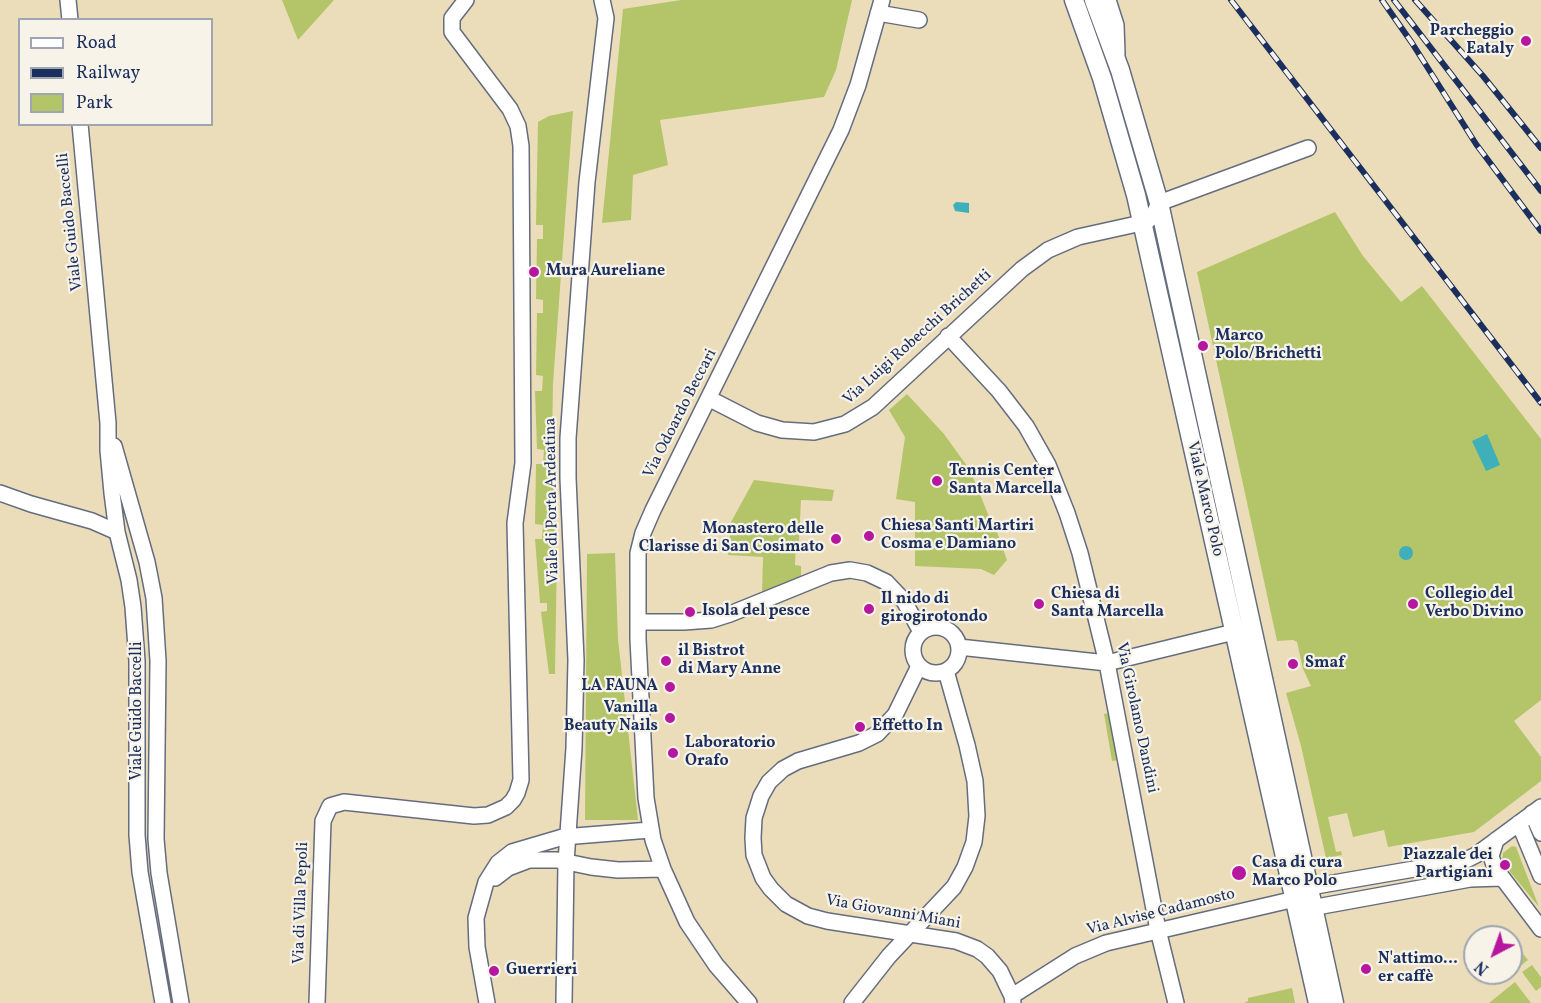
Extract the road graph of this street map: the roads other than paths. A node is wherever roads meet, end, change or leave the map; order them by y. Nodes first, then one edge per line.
1 (68, 0) edge
2 (466, 0) edge
3 (602, 0) edge
4 (1074, 0) edge
5 (1094, 0) edge
6 (1108, 0) edge
7 (880, 6) edge
8 (70, 18) edge
9 (919, 20) dead end
10 (1117, 60) junction
11 (80, 126) edge
12 (1308, 148) dead end
13 (1159, 203) junction
14 (1143, 222) junction
15 (948, 336) junction
16 (710, 399) junction
17 (108, 423) junction
18 (0, 493) edge
19 (117, 532) junction
20 (638, 622) junction
21 (921, 632) junction
22 (1234, 632) junction
23 (959, 648) junction
24 (1107, 663) junction
25 (919, 666) junction
26 (946, 671) junction
27 (1537, 810) edge
28 (1519, 823) junction
29 (650, 830) junction
30 (1541, 833) edge
31 (569, 836) junction
32 (1496, 840) junction
33 (566, 862) junction
34 (663, 868) junction
35 (1541, 876) edge
36 (1502, 878) junction
37 (1310, 887) junction
38 (482, 897) junction
39 (1294, 899) junction
40 (1314, 906) junction
41 (1541, 929) edge
42 (1158, 930) junction
43 (909, 934) junction
44 (1013, 999) edge
45 (163, 1003) edge
46 (181, 1003) edge
47 (317, 1003) edge
48 (487, 1003) edge
49 (564, 1003) edge
50 (749, 1003) edge
51 (852, 1003) edge
52 (1176, 1003) edge
53 (1318, 1003) edge
54 (1334, 1003) edge

1 - 8 street
2 - 47 street, Via di Villa Pepoli
3 - 31 street, Viale di Porta Ardeatina
4 - 14 main road, Viale Marco Polo
5 - 10 main road, Viale Marco Polo
6 - 10 street, Viale Marco Polo
7 - 9 street
7 - 16 street, Via Odoardo Beccari
10 - 13 main road, Viale Marco Polo
11 - 17 street, Viale Guido Baccelli
12 - 13 street
13 - 14 street
13 - 37 main road, Viale Marco Polo
14 - 15 street, Via Luigi Robecchi Brichetti
14 - 22 main road, Viale Marco Polo
15 - 16 street, Via Luigi Robecchi Brichetti
15 - 24 street, Via Girolamo Dandini
16 - 20 street, Via Odoardo Beccari
17 - 19 street, Viale Guido Baccelli
17 - 46 street, Viale Guido Baccelli
18 - 19 street
19 - 45 street, Viale Guido Baccelli
20 - 21 street
20 - 29 street, Via Odoardo Beccari
21 - 23 street
21 - 25 street
22 - 24 street
22 - 39 main road, Viale Marco Polo
23 - 24 street
23 - 26 street
24 - 42 street, Via Girolamo Dandini
25 - 26 street
25 - 43 street, Via Giovanni Miani
26 - 43 street
27 - 28 street
27 - 30 street
28 - 32 street
28 - 35 street
29 - 31 street
29 - 34 street, Via Odoardo Beccari
31 - 33 street, Viale di Porta Ardeatina
31 - 38 street
32 - 36 street
32 - 37 street
33 - 34 street
33 - 38 street
33 - 49 street, Viale di Porta Ardeatina
34 - 50 street, Via Odoardo Beccari
36 - 40 street
36 - 41 street
37 - 39 street
37 - 40 main road, Viale Marco Polo
38 - 48 street
39 - 40 street
39 - 42 street, Via Alvise Cadamosto
39 - 53 main road, Viale Marco Polo
40 - 54 main road, Viale Marco Polo
42 - 44 street, Via Alvise Cadamosto
42 - 52 street, Via Girolamo Dandini
43 - 44 street, Via Giovanni Miani
43 - 51 street

